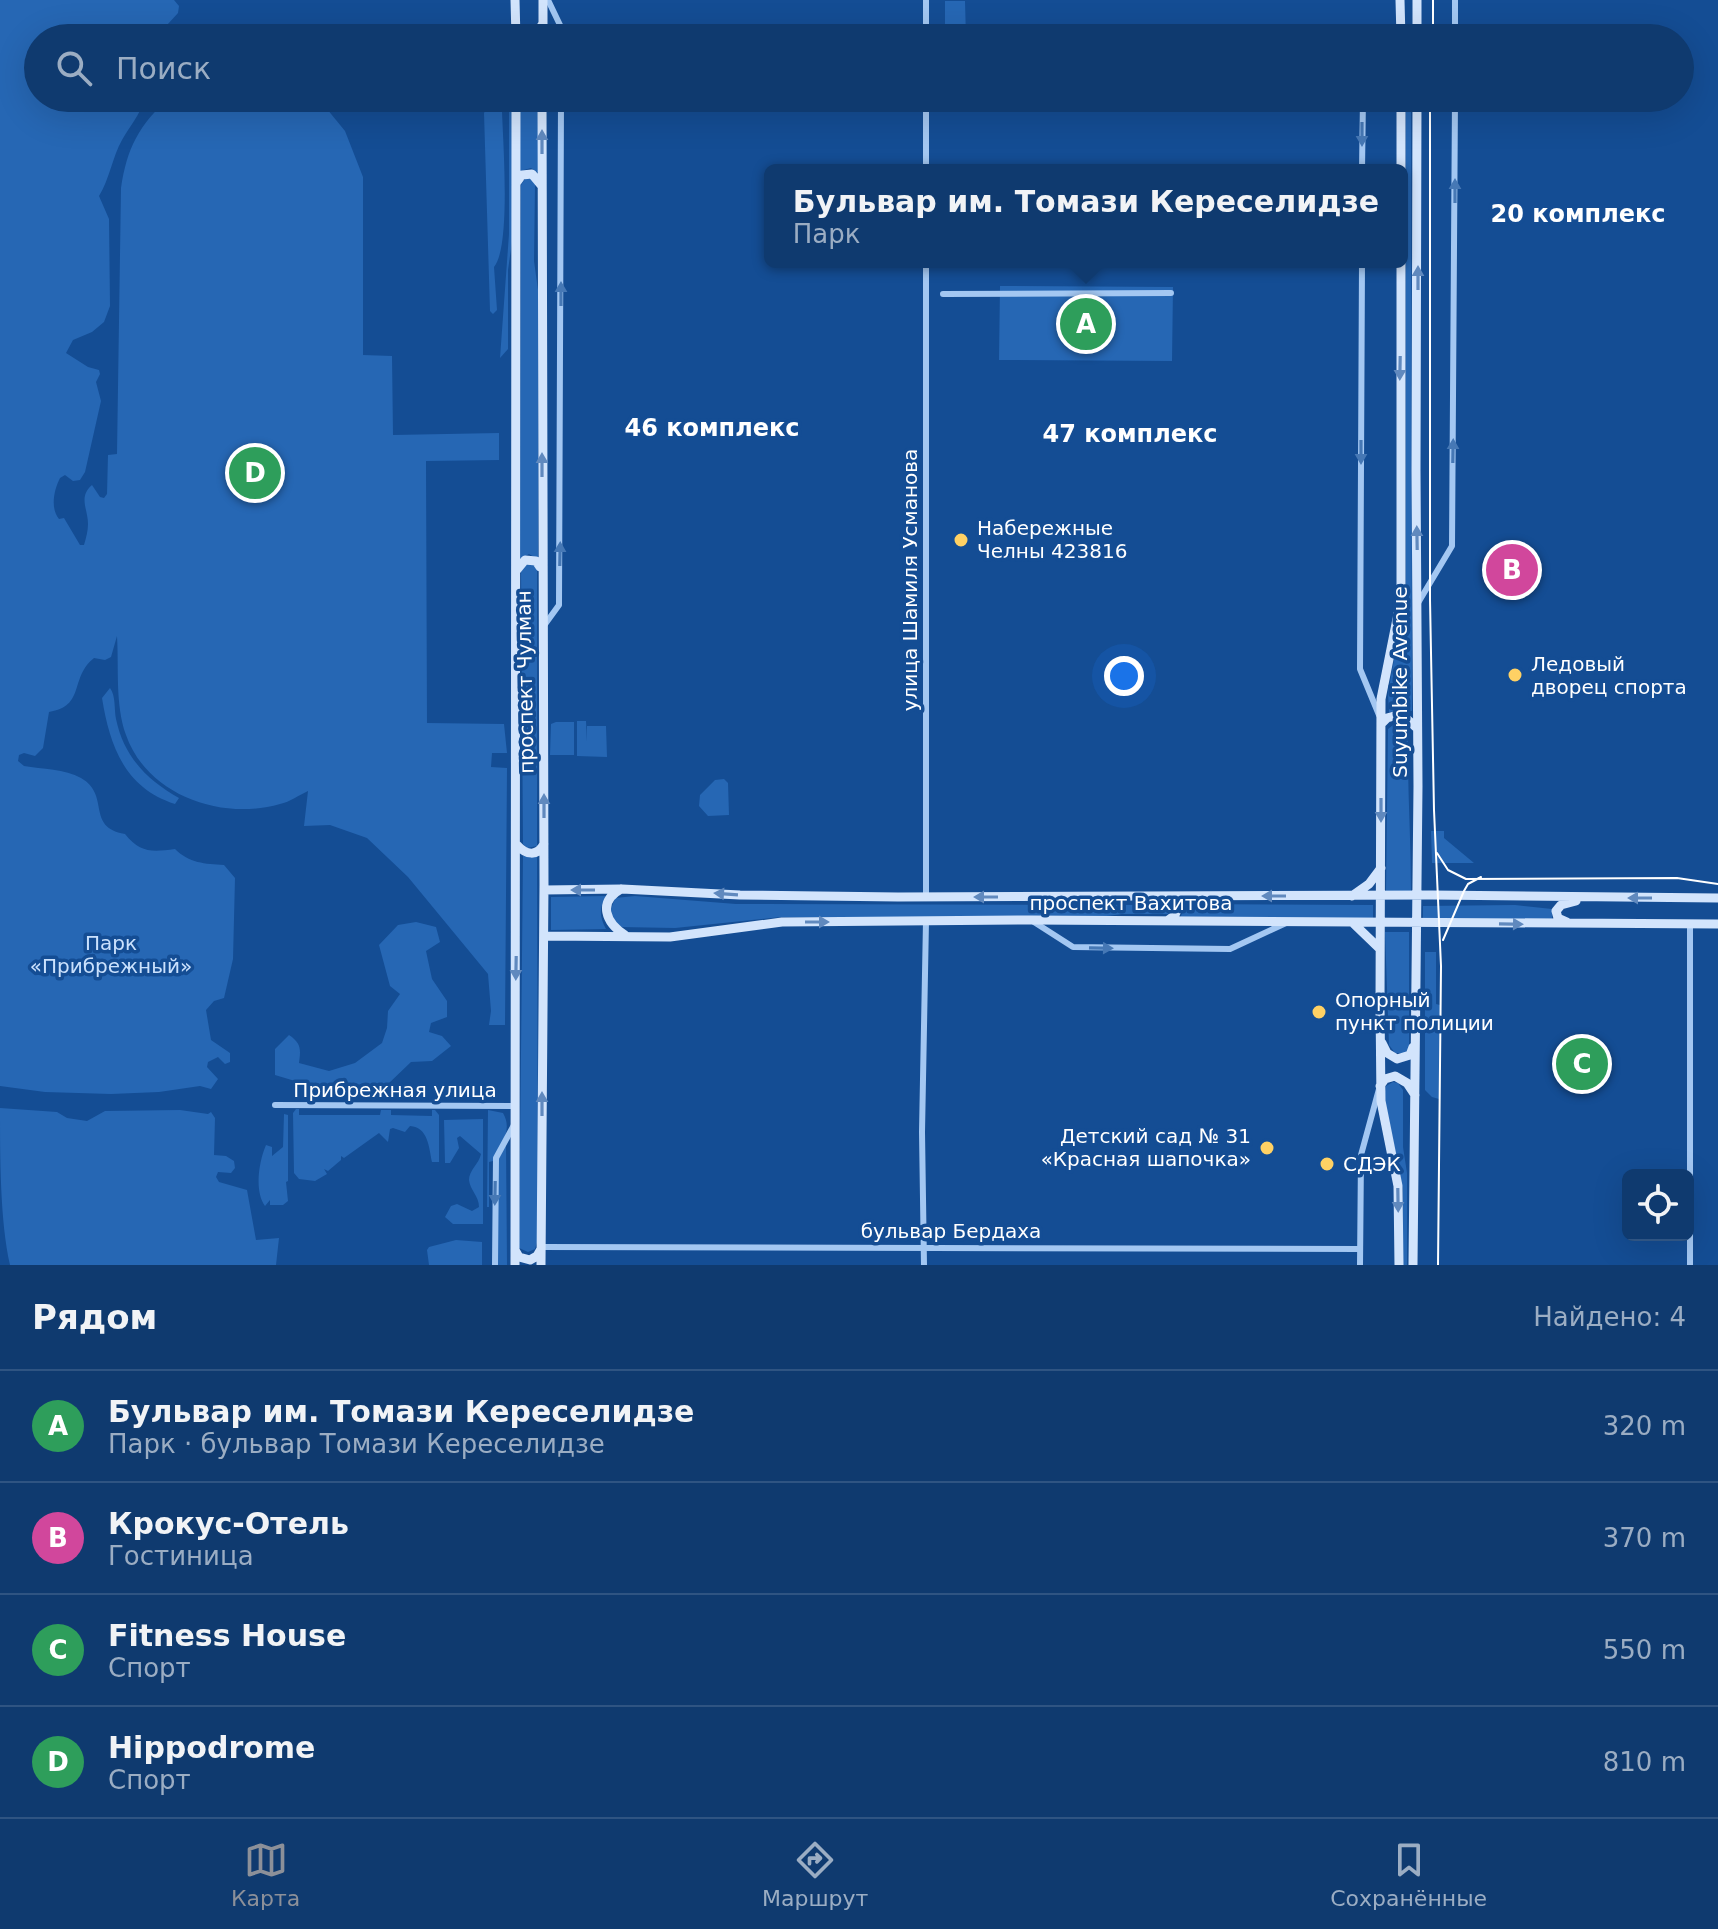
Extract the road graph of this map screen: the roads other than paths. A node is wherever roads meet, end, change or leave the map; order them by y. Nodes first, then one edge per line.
1 (515, 0) edge
2 (545, 0) edge
3 (926, 0) edge
4 (1400, 0) edge
5 (1417, 0) edge
6 (1455, 0) edge
7 (1401, 23) edge
8 (516, 24) edge
9 (543, 24) edge
10 (559, 24) edge
11 (926, 24) edge
12 (1417, 24) edge
13 (1455, 24) edge
14 (516, 112) edge
15 (542, 112) edge
16 (561, 112) edge
17 (926, 112) edge
18 (1363, 112) edge
19 (1401, 112) edge
20 (1417, 112) edge
21 (1455, 112) edge
22 (926, 164) edge
23 (1362, 164) edge
24 (1401, 164) edge
25 (517, 182) junction
26 (542, 186) junction
27 (926, 268) edge
28 (1362, 268) edge
29 (1401, 268) edge
30 (1171, 293) dead end
31 (943, 294) dead end
32 (541, 570) junction
33 (516, 573) junction
34 (1418, 603) junction
35 (543, 627) junction
36 (1381, 722) junction
37 (1417, 728) junction
38 (544, 844) junction
39 (517, 845) junction
40 (1418, 867) junction
41 (1381, 868) junction
42 (622, 889) junction
43 (544, 890) junction
44 (1432, 895) junction
45 (1166, 896) junction
46 (1352, 896) junction
47 (926, 897) junction
48 (1382, 897) junction
49 (1417, 897) junction
50 (1583, 898) junction
51 (1718, 898) edge
52 (1031, 920) junction
53 (926, 921) junction
54 (1167, 921) junction
55 (1290, 922) junction
56 (1352, 922) junction
57 (1381, 922) junction
58 (1417, 923) junction
59 (1433, 923) junction
60 (1580, 924) junction
61 (1718, 924) edge
62 (1690, 925) junction
63 (544, 936) junction
64 (628, 937) junction
65 (1380, 949) junction
66 (1417, 950) junction
67 (1380, 1040) junction
68 (1416, 1040) junction
69 (1380, 1086) junction
70 (1415, 1095) junction
71 (275, 1105) dead end
72 (514, 1106) junction
73 (514, 1125) junction
74 (923, 1247) junction
75 (541, 1248) junction
76 (1360, 1249) junction
77 (515, 1250) junction
78 (495, 1265) edge
79 (515, 1265) edge
80 (541, 1265) edge
81 (924, 1265) edge
82 (1360, 1265) edge
83 (1399, 1265) edge
84 (1413, 1265) edge
85 (1690, 1265) edge

1 - 8 main road
2 - 9 main road
2 - 10 street
3 - 11 street
4 - 7 main road
5 - 12 main road
6 - 13 street
14 - 25 main road, проспект Чулман
26 -> 15 main road, проспект Чулман
35 -> 16 street
17 - 22 street
18 -> 23 street
19 - 24 main road
34 -> 20 main road, Suyumbike Avenue
34 -> 21 street
25 - 26 main road
25 - 33 main road, проспект Чулман
32 -> 26 main road, проспект Чулман
27 - 47 street, улица Шамиля Усманова
28 -> 36 street
29 -> 36 main road, Suyumbike Avenue
30 - 31 street
32 - 33 main road
32 - 35 main road, проспект Чулман
33 - 39 main road, проспект Чулман
34 - 37 main road, Suyumbike Avenue
38 -> 35 main road, проспект Чулман
36 - 37 main road
36 -> 41 main road, Suyumbike Avenue
37 - 40 main road, Suyumbike Avenue
38 - 39 main road
38 - 43 main road, проспект Чулман
39 -> 72 main road, проспект Чулман
40 - 44 main road
40 - 49 main road, Suyumbike Avenue
41 - 46 main road
41 - 48 main road, Suyumbike Avenue
42 -> 43 main road, проспект Вахитова
47 -> 42 main road, проспект Вахитова
42 - 64 main road
43 - 63 main road, проспект Чулман
44 - 49 main road, проспект Вахитова
44 - 50 main road, проспект Вахитова
46 -> 45 main road, проспект Вахитова
45 -> 47 main road, проспект Вахитова
45 - 54 main road
46 - 48 main road, проспект Вахитова
48 - 49 main road, проспект Вахитова
48 - 57 main road, Suyumbike Avenue
49 - 58 main road, Suyumbike Avenue
51 -> 50 main road, проспект Вахитова
50 - 60 main road
52 - 53 main road, проспект Вахитова
52 - 54 main road, проспект Вахитова
52 -> 55 street
64 -> 53 main road, проспект Вахитова
53 - 74 street
54 - 55 main road, проспект Вахитова
55 - 56 main road, проспект Вахитова
56 - 57 main road, проспект Вахитова
56 - 65 main road
57 - 58 main road, проспект Вахитова
57 - 65 main road, Suyumbike Avenue
58 - 59 main road, проспект Вахитова
58 - 66 main road, Suyumbike Avenue
59 -> 60 main road, проспект Вахитова
59 - 66 main road
60 - 62 main road, проспект Вахитова
61 - 62 main road, проспект Вахитова
62 - 85 street
63 - 64 main road, проспект Вахитова
75 -> 63 main road, проспект Чулман
65 - 67 main road, Suyumbike Avenue
66 - 68 main road, Suyumbike Avenue
67 - 68 main road
67 - 69 main road, Suyumbike Avenue
68 - 70 main road, Suyumbike Avenue
69 - 70 main road
69 - 76 street
69 -> 83 main road, Suyumbike Avenue
70 - 84 main road, Suyumbike Avenue
71 - 72 street, Прибрежная улица
72 - 73 main road, проспект Чулман
73 - 77 main road, проспект Чулман
73 -> 78 street
74 - 75 street, бульвар Бердаха
74 - 76 street, бульвар Бердаха
74 - 81 street
75 - 77 main road
75 - 80 main road, проспект Чулман
76 - 82 street
77 - 79 main road, проспект Чулман

